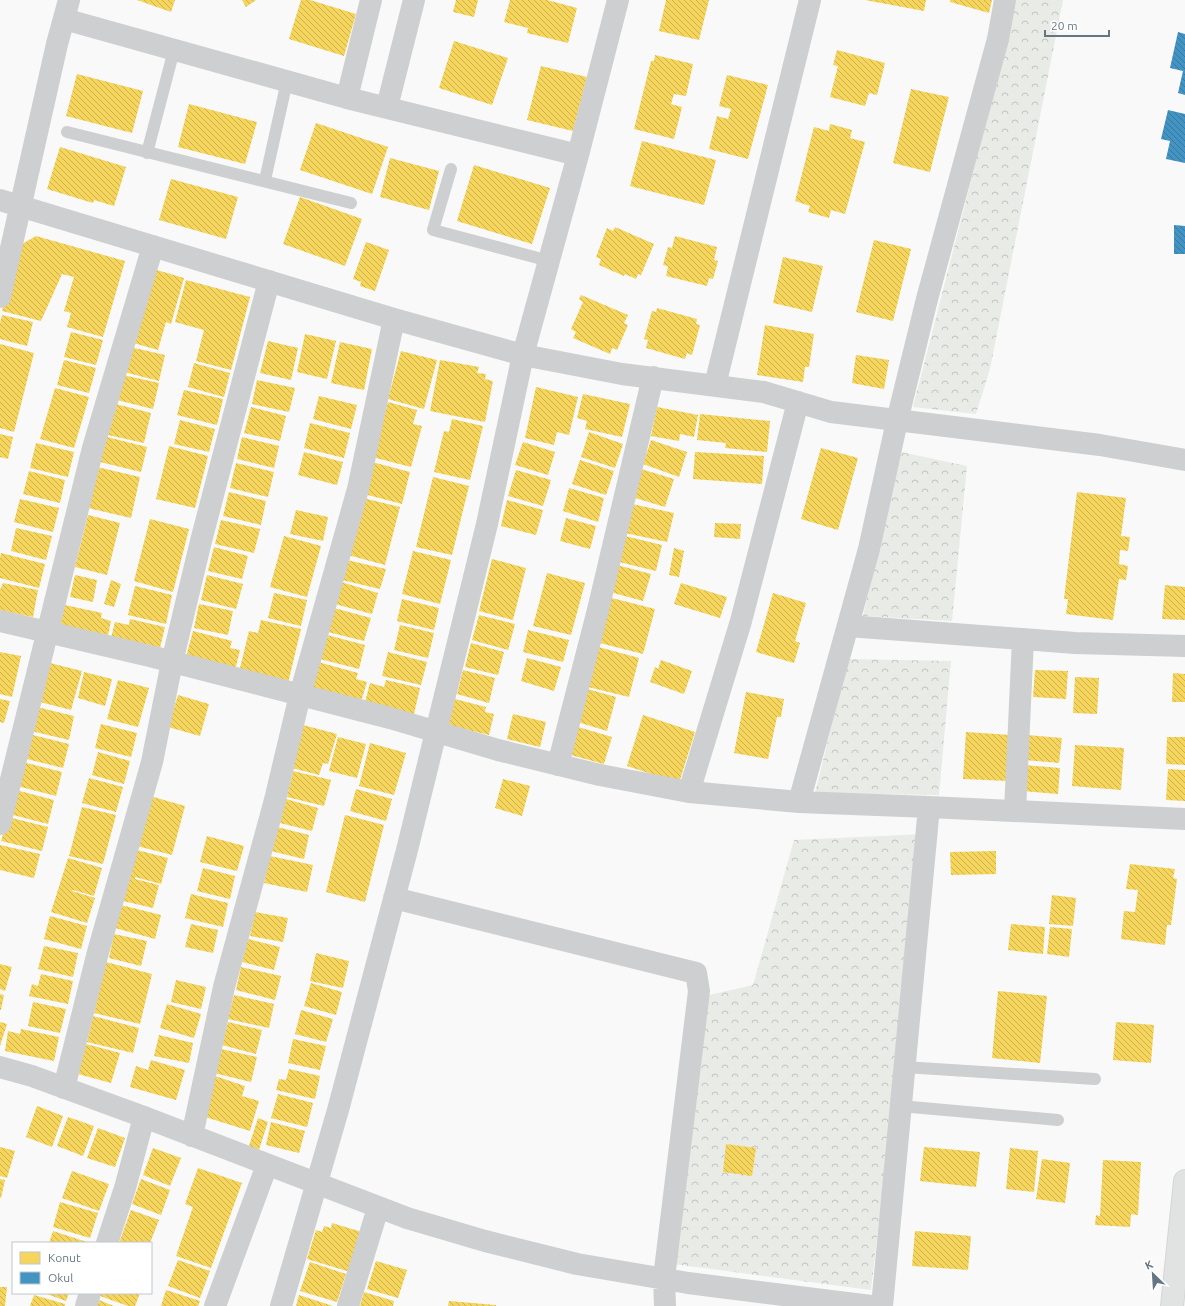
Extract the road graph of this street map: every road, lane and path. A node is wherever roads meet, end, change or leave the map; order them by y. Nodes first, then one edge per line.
1 (371, 0) edge
2 (414, 0) edge
3 (618, 0) edge
4 (810, 0) edge
5 (1005, 0) edge
6 (66, 9) edge
7 (174, 50) junction
8 (286, 81) junction
9 (347, 98) junction
10 (387, 107) junction
11 (67, 132) dead end
12 (147, 153) junction
13 (578, 155) junction
14 (451, 169) dead end
15 (265, 180) junction
16 (351, 203) dead end
17 (10, 204) edge
18 (153, 246) junction
19 (549, 261) junction
20 (269, 280) junction
21 (0, 297) edge
22 (394, 319) junction
23 (523, 355) junction
24 (653, 377) junction
25 (716, 385) junction
26 (798, 402) junction
27 (896, 421) junction
28 (1185, 460) edge
29 (0, 622) edge
30 (848, 626) junction
31 (48, 632) junction
32 (1024, 640) junction
33 (1185, 646) edge
34 (172, 662) junction
35 (300, 695) junction
36 (436, 731) junction
37 (558, 765) junction
38 (689, 792) junction
39 (800, 802) junction
40 (929, 806) junction
41 (1015, 811) junction
42 (1185, 819) edge
43 (0, 824) edge
44 (394, 898) junction
45 (0, 1067) edge
46 (904, 1067) junction
47 (1095, 1079) dead end
48 (64, 1088) junction
49 (900, 1106) junction
50 (144, 1118) junction
51 (1058, 1120) dead end
52 (192, 1136) junction
53 (267, 1164) junction
54 (1185, 1181) edge
55 (317, 1184) junction
56 (378, 1208) junction
57 (107, 1242) edge
58 (664, 1278) junction
59 (90, 1294) edge
60 (86, 1306) edge
61 (215, 1306) edge
62 (281, 1306) edge
63 (348, 1306) edge
64 (665, 1306) edge
65 (871, 1306) edge
66 (882, 1306) edge
67 (1172, 1306) edge

1 - 9 street
2 - 10 street
3 - 13 street
4 - 25 street
5 - 27 street
6 - 7 street
6 - 17 street
7 - 8 street
7 - 12 lane
8 - 9 street
8 - 15 lane
9 - 10 street
10 - 13 street
11 - 12 lane
12 - 15 lane
13 - 19 street
14 - 19 lane
15 - 16 lane
17 - 18 street
17 - 21 street
18 - 20 street
18 - 31 street
19 - 23 street
20 - 22 street
20 - 34 street
22 - 23 street
22 - 35 street
23 - 24 street
23 - 36 street
24 - 25 street
24 - 37 street
25 - 26 street
26 - 27 street
26 - 38 street
27 - 28 street
27 - 30 street
29 - 31 street
30 - 32 street
30 - 39 street
31 - 34 street
31 - 43 street
32 - 33 street
32 - 41 street
34 - 35 street
34 - 48 street
35 - 36 street
35 - 52 street
36 - 37 street
36 - 44 street
37 - 38 street
38 - 39 street
39 - 40 street
40 - 41 street
40 - 46 street
41 - 42 street
44 - 55 street
44 - 58 street
45 - 48 street
46 - 47 lane
46 - 49 street
48 - 50 street
49 - 51 lane
49 - 66 street
50 - 52 street
50 - 57 street
52 - 53 street
53 - 55 street
53 - 61 street
54 - 67 main road
55 - 56 street
55 - 62 street
56 - 58 street
56 - 63 street
58 - 64 street
58 - 65 street
59 - 60 street

